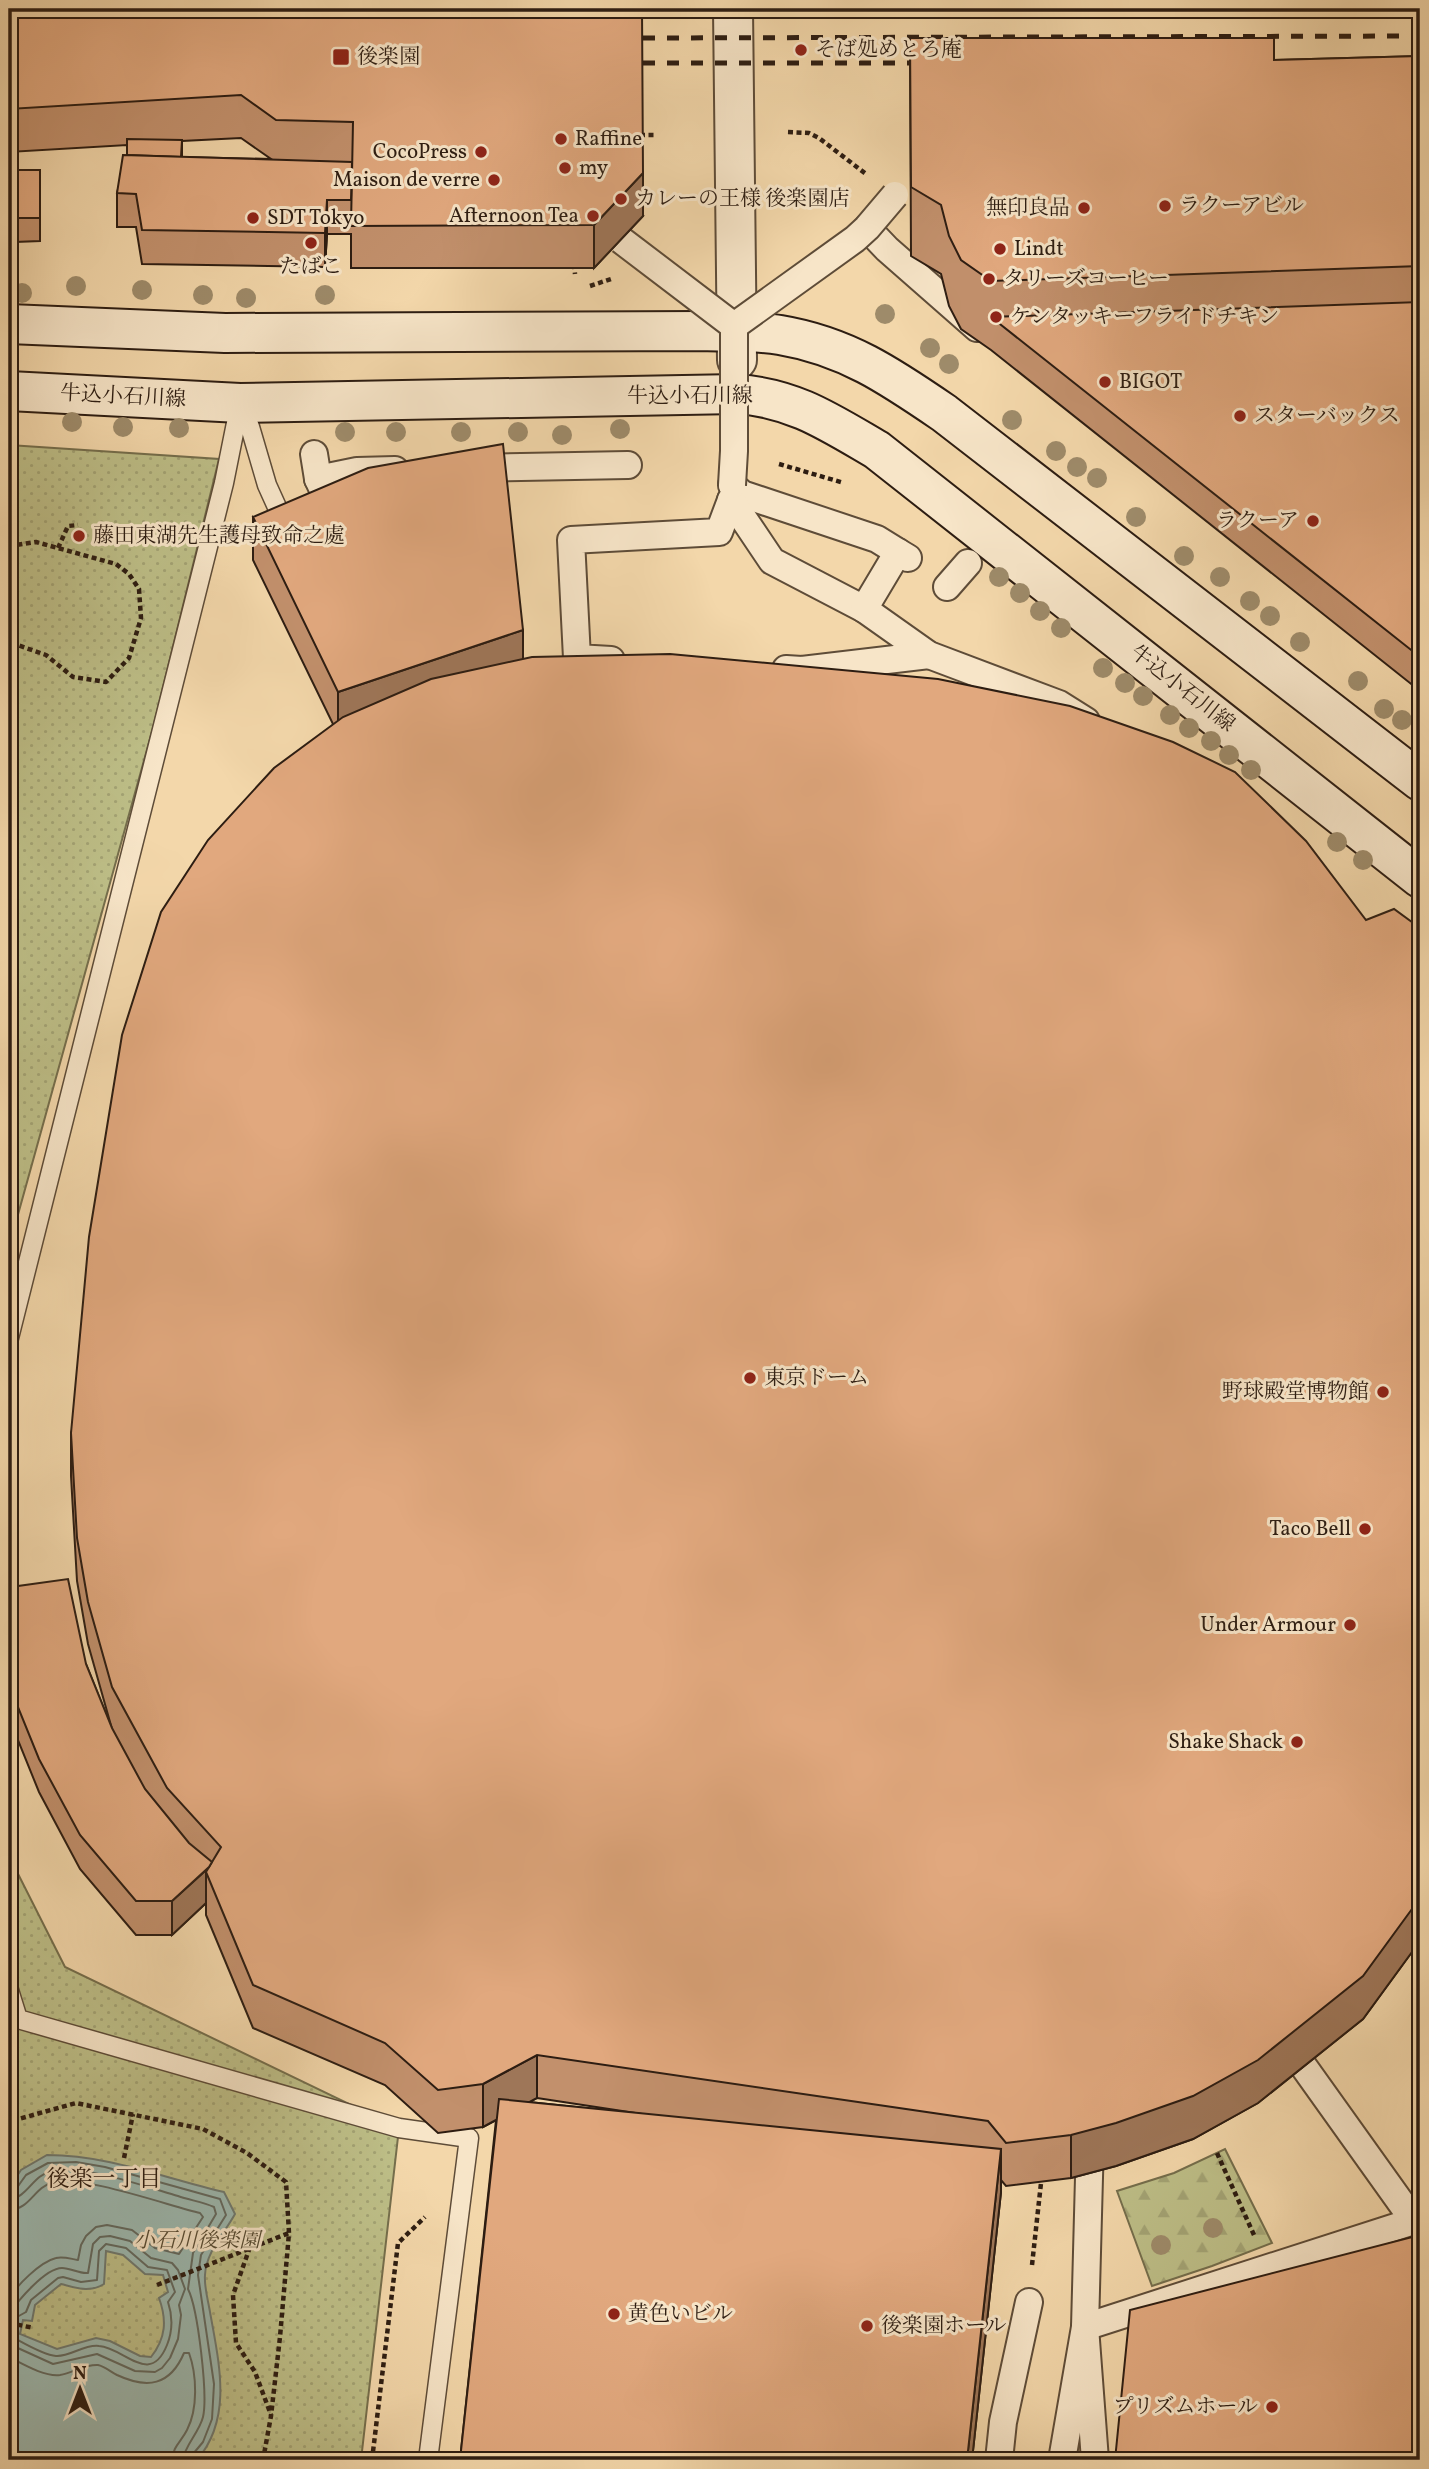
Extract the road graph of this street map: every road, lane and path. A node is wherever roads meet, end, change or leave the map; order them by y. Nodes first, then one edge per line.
1 (733, 9) edge
2 (788, 132) dead end
3 (628, 135) edge
4 (656, 135) dead end
5 (856, 167) dead end
6 (895, 195) dead end
7 (867, 228) junction
8 (631, 248) joint
9 (573, 260) edge
10 (575, 274) dead end
11 (585, 287) dead end
12 (9, 324) edge
13 (735, 329) junction
14 (998, 335) edge
15 (9, 391) edge
16 (737, 394) junction
17 (240, 403) junction
18 (734, 451) junction
19 (628, 465) dead end
20 (452, 469) edge
21 (425, 470) edge
22 (844, 483) dead end
23 (335, 512) edge
24 (78, 525) dead end
25 (293, 543) edge
26 (9, 546) edge
27 (58, 548) junction
28 (968, 563) dead end
29 (947, 587) dead end
30 (864, 609) junction
31 (9, 642) edge
32 (929, 656) junction
33 (630, 661) edge
34 (762, 668) edge
35 (1106, 734) edge
36 (1420, 781) edge
37 (1420, 878) edge
38 (9, 1338) edge
39 (9, 1990) edge
40 (1273, 2022) edge
41 (133, 2114) junction
42 (9, 2129) edge
43 (1217, 2153) dead end
44 (124, 2158) dead end
45 (1041, 2183) joint
46 (1417, 2218) edge
47 (424, 2219) dead end
48 (289, 2233) junction
49 (1254, 2235) dead end
50 (250, 2247) junction
51 (157, 2285) dead end
52 (1028, 2302) joint
53 (9, 2323) edge
54 (1085, 2327) junction
55 (34, 2328) dead end
56 (271, 2416) junction
57 (262, 2460) edge
58 (372, 2460) edge
59 (428, 2460) edge
60 (999, 2460) edge
61 (1062, 2460) edge
62 (1096, 2460) edge

1 - 13 main road
2 - 5 path
3 - 4 path
6 - 7 street, bridge
7 - 13 street, bridge
7 - 14 street
8 - 11 path
8 - 13 street, bridge
9 - 10 path
12 - 13 main road
13 - 16 main road
13 - 18 street, bridge
13 - 36 main road
15 - 17 main road, 牛込小石川線
16 - 17 main road, 牛込小石川線
16 - 37 main road, 牛込小石川線
17 - 25 lane
17 - 38 lane
18 - 22 path
18 - 30 street, bridge
19 - 20 street
21 - 23 street
24 - 27 path
26 - 27 path
27 - 31 path
28 - 29 street
30 - 32 street
30 - 33 street
32 - 34 street
32 - 35 street
39 - 59 lane
40 - 46 street
41 - 42 path
41 - 44 path
41 - 48 path
43 - 49 path
45 - 52 path
45 - 54 street
46 - 54 street
47 - 58 path
48 - 50 path
48 - 56 path
50 - 51 path
50 - 56 path
52 - 60 street
53 - 55 path
54 - 61 street
54 - 62 street
56 - 57 path

